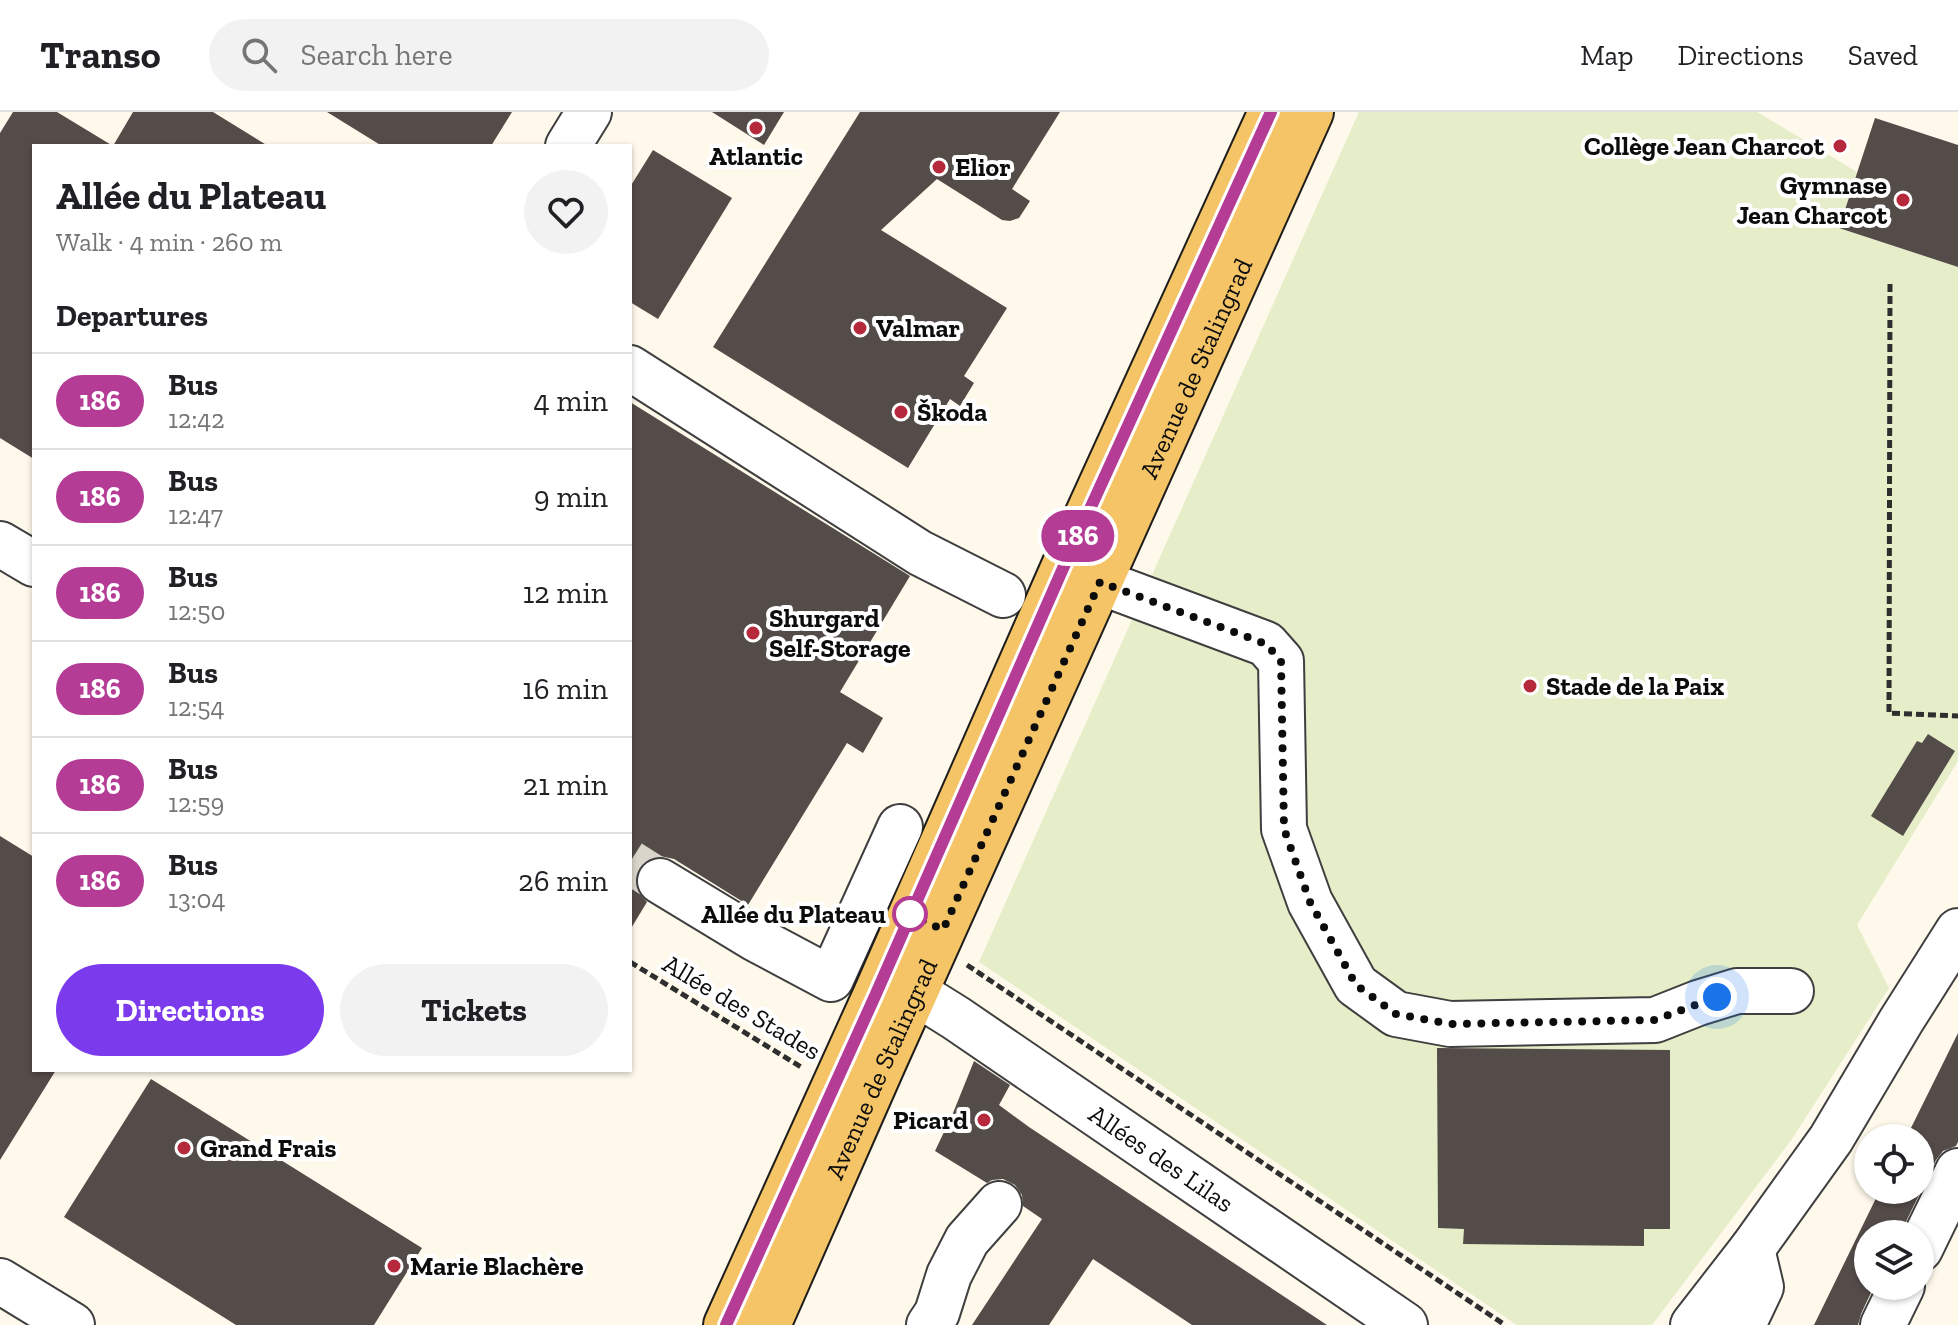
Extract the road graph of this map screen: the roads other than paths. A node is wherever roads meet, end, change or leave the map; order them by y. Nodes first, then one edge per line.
1 (589, 112) edge
2 (1271, 112) edge
3 (1311, 112) edge
4 (569, 144) edge
5 (632, 369) edge
6 (0, 544) edge
7 (32, 563) edge
8 (1100, 582) junction
9 (1003, 595) dead end
10 (900, 827) dead end
11 (660, 881) tunnel mouth
12 (1952, 954) edge
13 (1791, 991) dead end
14 (916, 993) junction
15 (1958, 1171) edge
16 (999, 1204) dead end
17 (1934, 1220) edge
18 (1752, 1249) junction
19 (0, 1281) edge
20 (1895, 1300) edge
21 (72, 1325) edge
22 (726, 1325) edge
23 (768, 1325) edge
24 (929, 1325) edge
25 (1405, 1325) edge
26 (1693, 1325) edge
27 (1743, 1325) edge
28 (1883, 1325) edge

1 - 4 street
2 - 22 main road, Avenue de Stalingrad
3 - 8 main road, Avenue de Stalingrad
5 - 9 street
6 - 7 street
8 - 13 street
8 - 14 main road, Avenue de Stalingrad
10 - 11 street
12 - 18 street
14 - 23 main road, Avenue de Stalingrad
14 - 25 street, Allées des Lilas
15 - 17 street
16 - 24 street
18 - 26 street
18 - 27 street
19 - 21 street
20 - 28 street

